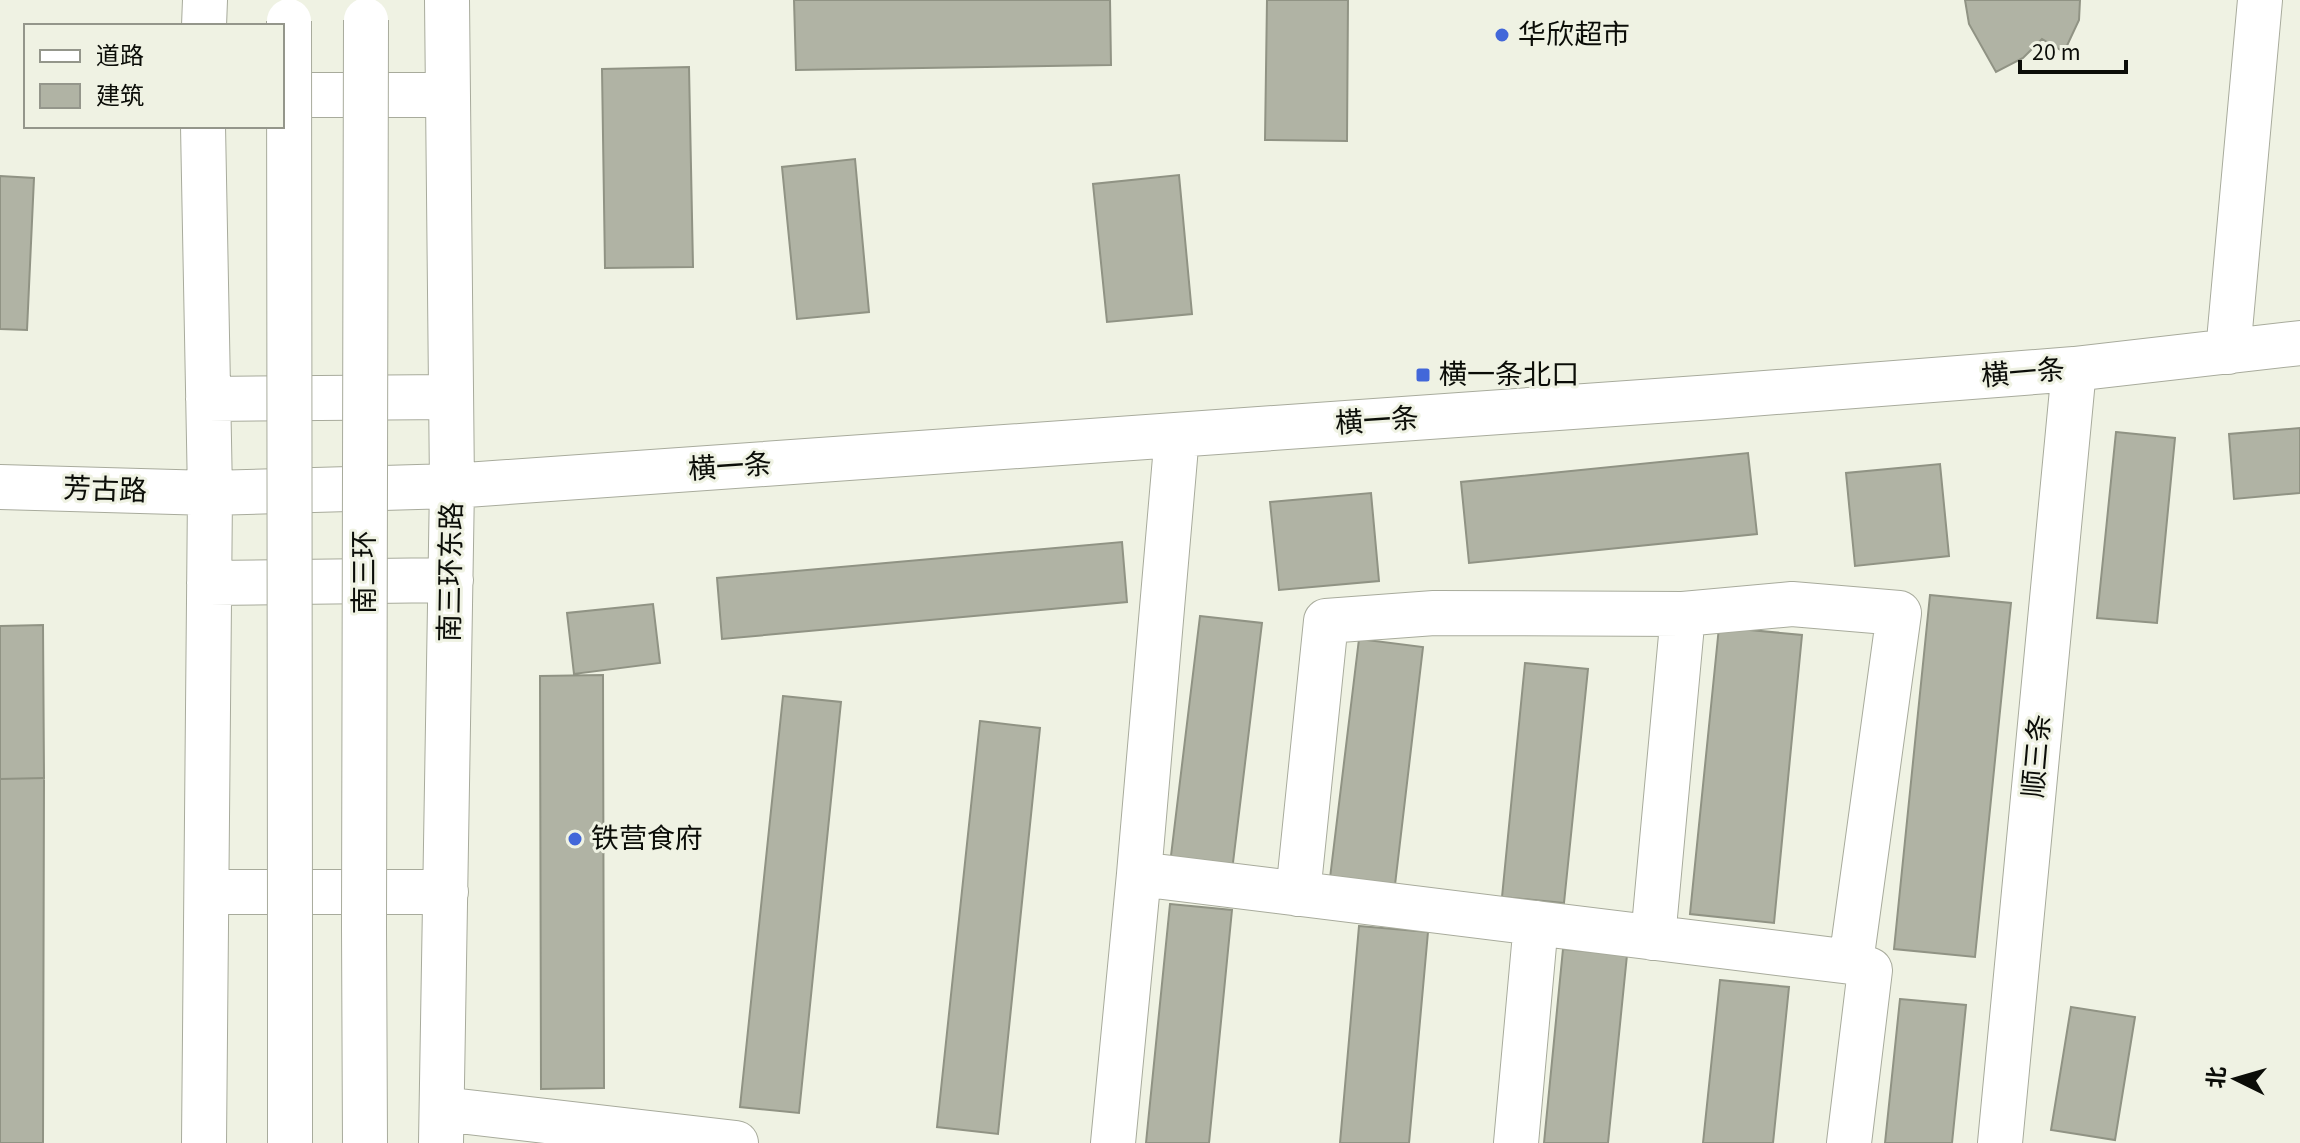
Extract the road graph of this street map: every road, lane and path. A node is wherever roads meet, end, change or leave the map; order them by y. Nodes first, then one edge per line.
1 (205, 0) edge
2 (447, 0) edge
3 (2260, 0) edge
4 (366, 10) edge
5 (289, 11) edge
6 (204, 24) edge
7 (284, 95) edge
8 (447, 95) junction
9 (203, 128) edge
10 (2300, 343) edge
11 (2228, 352) junction
12 (2074, 369) junction
13 (451, 397) junction
14 (208, 399) junction
15 (1177, 435) junction
16 (452, 486) junction
17 (0, 487) edge
18 (210, 493) junction
19 (451, 580) junction
20 (209, 583) junction
21 (1683, 614) junction
22 (1139, 874) junction
23 (207, 892) junction
24 (446, 892) junction
25 (1298, 894) junction
26 (1536, 923) junction
27 (1653, 938) junction
28 (1851, 962) junction
29 (442, 1126) edge
30 (204, 1143) edge
31 (290, 1143) edge
32 (365, 1143) edge
33 (736, 1143) edge
34 (1113, 1143) edge
35 (1516, 1143) edge
36 (1849, 1143) edge
37 (2000, 1143) edge

1 - 6 main road
2 - 8 main road, 南三环东路
3 - 11 main road
4 - 32 main road, 南三环, bridge
5 - 31 main road, bridge
7 - 8 main road
8 - 13 main road, 南三环东路
9 - 14 main road
10 - 11 main road, 横一条
11 - 12 main road, 横一条
12 - 15 main road, 横一条
12 - 37 main road, 顺三条
13 - 14 main road
13 - 16 main road, 南三环东路
14 - 18 main road
15 - 16 main road, 横一条
15 - 22 main road
16 - 18 main road, 横一条
16 - 19 main road, 南三环东路
17 - 18 main road, 芳古路
18 - 20 main road
19 - 20 main road
19 - 24 main road, 南三环东路
20 - 23 main road
21 - 25 main road
21 - 27 main road
21 - 28 main road
22 - 25 main road
22 - 34 main road
23 - 24 main road
23 - 30 main road
24 - 29 main road, 南三环东路
25 - 26 main road
26 - 27 main road
26 - 35 main road
27 - 28 main road
28 - 36 main road
29 - 33 main road

